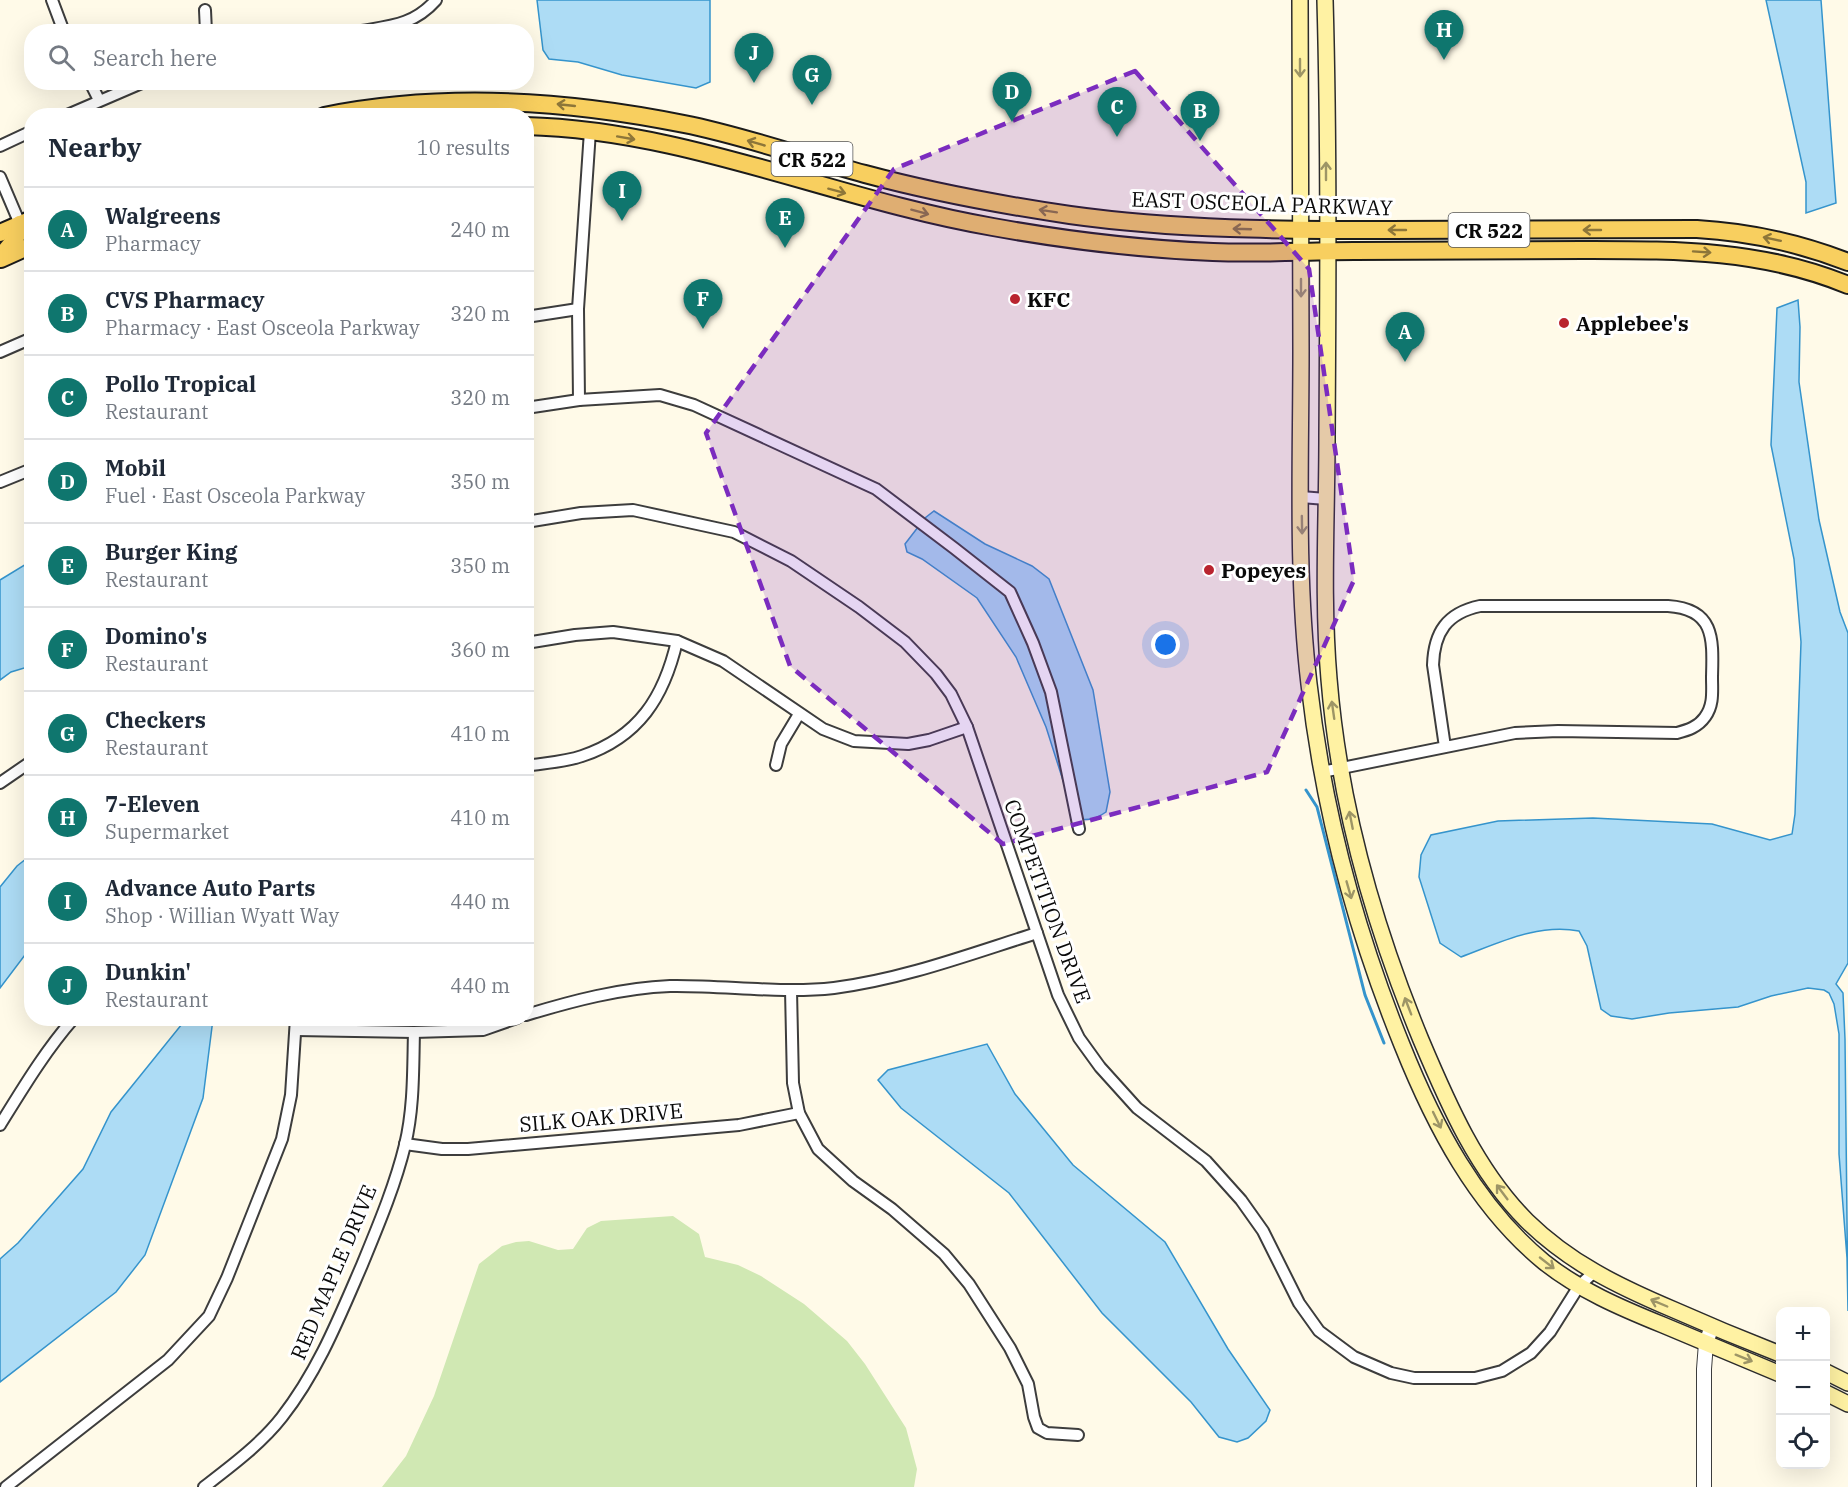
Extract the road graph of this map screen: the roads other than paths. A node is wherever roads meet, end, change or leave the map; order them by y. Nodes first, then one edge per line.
1 (52, 0) edge
2 (436, 0) edge
3 (1300, 0) edge
4 (1326, 0) edge
5 (205, 10) dead end
6 (61, 24) edge
7 (206, 24) edge
8 (396, 24) edge
9 (94, 90) edge
10 (124, 90) edge
11 (99, 100) junction
12 (82, 108) edge
13 (378, 108) edge
14 (534, 127) edge
15 (590, 131) junction
16 (24, 135) edge
17 (0, 146) edge
18 (870, 176) junction
19 (0, 177) edge
20 (864, 197) junction
21 (24, 218) edge
22 (24, 222) edge
23 (24, 224) edge
24 (1651, 229) junction
25 (1301, 230) junction
26 (1326, 230) junction
27 (0, 233) edge
28 (24, 248) edge
29 (1643, 250) junction
30 (1326, 252) junction
31 (1301, 253) junction
32 (0, 258) edge
33 (1759, 259) junction
34 (1848, 262) edge
35 (1848, 273) edge
36 (1848, 285) edge
37 (578, 309) junction
38 (534, 316) edge
39 (24, 342) edge
40 (0, 352) edge
41 (579, 399) junction
42 (534, 407) edge
43 (24, 472) edge
44 (0, 482) edge
45 (1301, 497) junction
46 (1326, 499) junction
47 (534, 521) edge
48 (677, 641) junction
49 (534, 642) edge
50 (799, 714) junction
51 (967, 727) junction
52 (1445, 747) junction
53 (534, 765) edge
54 (776, 765) dead end
55 (24, 766) edge
56 (1341, 768) junction
57 (1322, 772) junction
58 (0, 783) edge
59 (1079, 829) dead end
60 (1037, 933) junction
61 (791, 990) junction
62 (534, 1013) edge
63 (67, 1026) edge
64 (296, 1026) edge
65 (326, 1026) edge
66 (494, 1026) edge
67 (414, 1032) junction
68 (799, 1113) junction
69 (0, 1125) edge
70 (405, 1144) junction
71 (1593, 1273) junction
72 (1579, 1286) junction
73 (1712, 1326) junction
74 (1706, 1343) junction
75 (1776, 1352) edge
76 (1776, 1372) edge
77 (1830, 1374) edge
78 (1848, 1383) edge
79 (1830, 1395) edge
80 (1848, 1404) edge
81 (1078, 1435) dead end
82 (6, 1487) edge
83 (204, 1487) edge
84 (1704, 1487) edge

1 - 6 street
2 - 8 street
3 -> 25 main road
26 -> 4 main road
5 - 7 street
9 - 11 street
10 - 11 street
11 - 12 street
18 -> 13 main road, EAST OSCEOLA PARKWAY / CR 522
14 - 15 main road, EAST OSCEOLA PARKWAY / CR 522
15 -> 20 main road, EAST OSCEOLA PARKWAY / CR 522
15 - 37 street
16 - 17 street
18 - 20 street
25 -> 18 main road, EAST OSCEOLA PARKWAY / CR 522
19 - 21 street
20 -> 31 main road, EAST OSCEOLA PARKWAY / CR 522
22 - 27 main road
23 - 32 main road
24 -> 26 main road, EAST OSCEOLA PARKWAY / CR 522
24 - 29 street
34 -> 24 main road, EAST OSCEOLA PARKWAY / CR 522
25 - 26 main road, EAST OSCEOLA PARKWAY / CR 522
25 - 31 main road
26 - 30 main road
28 - 32 main road
29 - 30 main road, EAST OSCEOLA PARKWAY / CR 522
29 -> 33 main road, EAST OSCEOLA PARKWAY / CR 522
30 - 31 main road, EAST OSCEOLA PARKWAY / CR 522
30 - 46 main road
31 -> 45 main road
33 - 35 main road
33 - 36 main road, EAST OSCEOLA PARKWAY / CR 522
37 - 38 street
37 - 41 street
39 - 40 street
41 - 42 street
41 - 59 street
43 - 44 street
45 - 46 street
45 -> 57 main road
56 -> 46 main road
47 - 51 street, COMPETITION DRIVE
48 - 49 street
48 - 50 street
48 - 53 street
50 - 51 street
50 - 54 street
51 - 60 street, COMPETITION DRIVE
52 - 52 street
52 - 56 street
55 - 58 street
56 - 57 street
71 -> 56 main road
57 -> 72 main road
60 - 61 street
60 - 72 street, COMPETITION DRIVE
61 - 62 street
61 - 68 street
63 - 69 street
64 - 82 street
65 - 67 street
66 - 67 street
67 - 70 street, RED MAPLE DRIVE
68 - 70 street, SILK OAK DRIVE
68 - 81 street
70 - 83 street, RED MAPLE DRIVE
71 - 72 street, COMPETITION DRIVE
73 -> 71 main road
72 - 74 main road
73 - 74 street
73 - 75 main road
74 -> 76 main road
74 - 84 street
77 - 78 main road
79 - 80 main road

